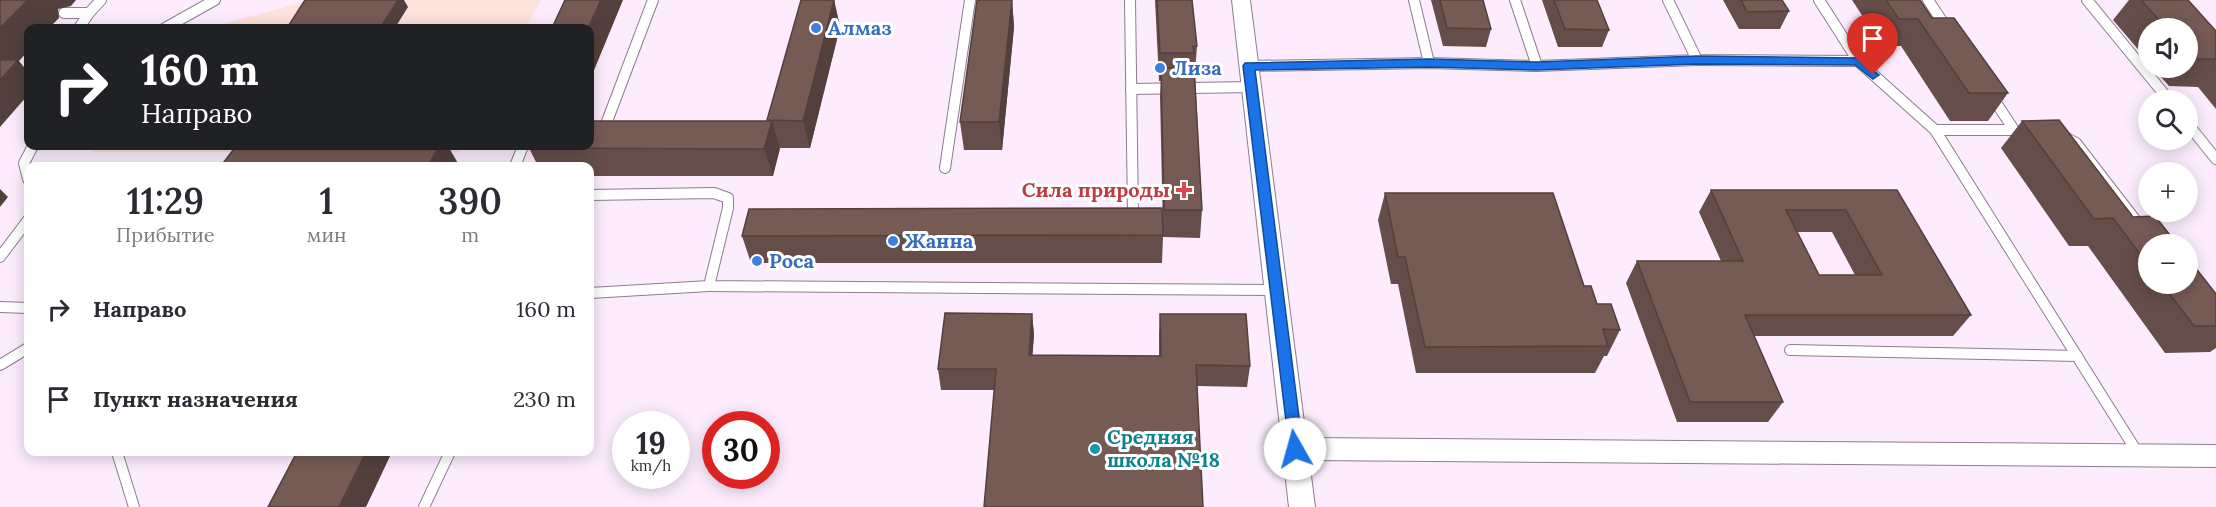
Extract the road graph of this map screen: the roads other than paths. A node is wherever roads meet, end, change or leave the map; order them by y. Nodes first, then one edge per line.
1 (101, 0) edge
2 (215, 0) edge
3 (653, 0) edge
4 (969, 0) edge
5 (1130, 0) edge
6 (1241, 0) edge
7 (1414, 0) edge
8 (1515, 0) edge
9 (1668, 0) edge
10 (1819, 0) edge
11 (1928, 0) edge
12 (2087, 0) edge
13 (64, 13) dead end
14 (89, 13) junction
15 (82, 24) edge
16 (172, 24) edge
17 (1953, 37) edge
18 (1697, 60) junction
19 (1858, 62) junction
20 (1429, 63) junction
21 (1537, 66) junction
22 (1250, 77) junction
23 (1983, 84) edge
24 (1131, 88) junction
25 (2161, 90) edge
26 (1935, 130) junction
27 (614, 134) edge
28 (2057, 135) edge
29 (2198, 137) edge
30 (2216, 159) edge
31 (945, 168) dead end
32 (594, 195) edge
33 (1133, 216) edge
34 (24, 225) edge
35 (2146, 234) edge
36 (0, 257) edge
37 (709, 286) junction
38 (1276, 290) junction
39 (594, 292) edge
40 (0, 307) edge
41 (24, 308) edge
42 (24, 350) edge
43 (1790, 350) dead end
44 (2077, 356) junction
45 (0, 365) edge
46 (1295, 449) junction
47 (2139, 455) junction
48 (118, 456) edge
49 (448, 456) edge
50 (2216, 456) edge
51 (134, 507) edge
52 (424, 507) edge
53 (1302, 507) edge

1 - 14 lane
2 - 16 lane
3 - 27 lane
4 - 31 lane
5 - 24 lane
6 - 22 street
7 - 20 lane
8 - 21 lane
9 - 18 lane
10 - 19 lane
11 - 17 lane
12 - 25 lane
13 - 14 lane
14 - 15 lane
18 - 19 lane
18 - 21 lane
19 - 26 lane
20 - 21 lane
20 - 22 lane
22 - 24 lane
22 - 38 street
23 - 26 lane
24 - 33 lane
26 - 44 lane
28 - 35 lane
29 - 30 lane
32 - 37 lane
34 - 36 lane
37 - 38 lane
37 - 39 lane
38 - 46 street
40 - 41 lane
42 - 45 lane
43 - 44 lane
44 - 47 lane
46 - 47 street
46 - 53 street
47 - 50 street
48 - 51 lane
49 - 52 lane

